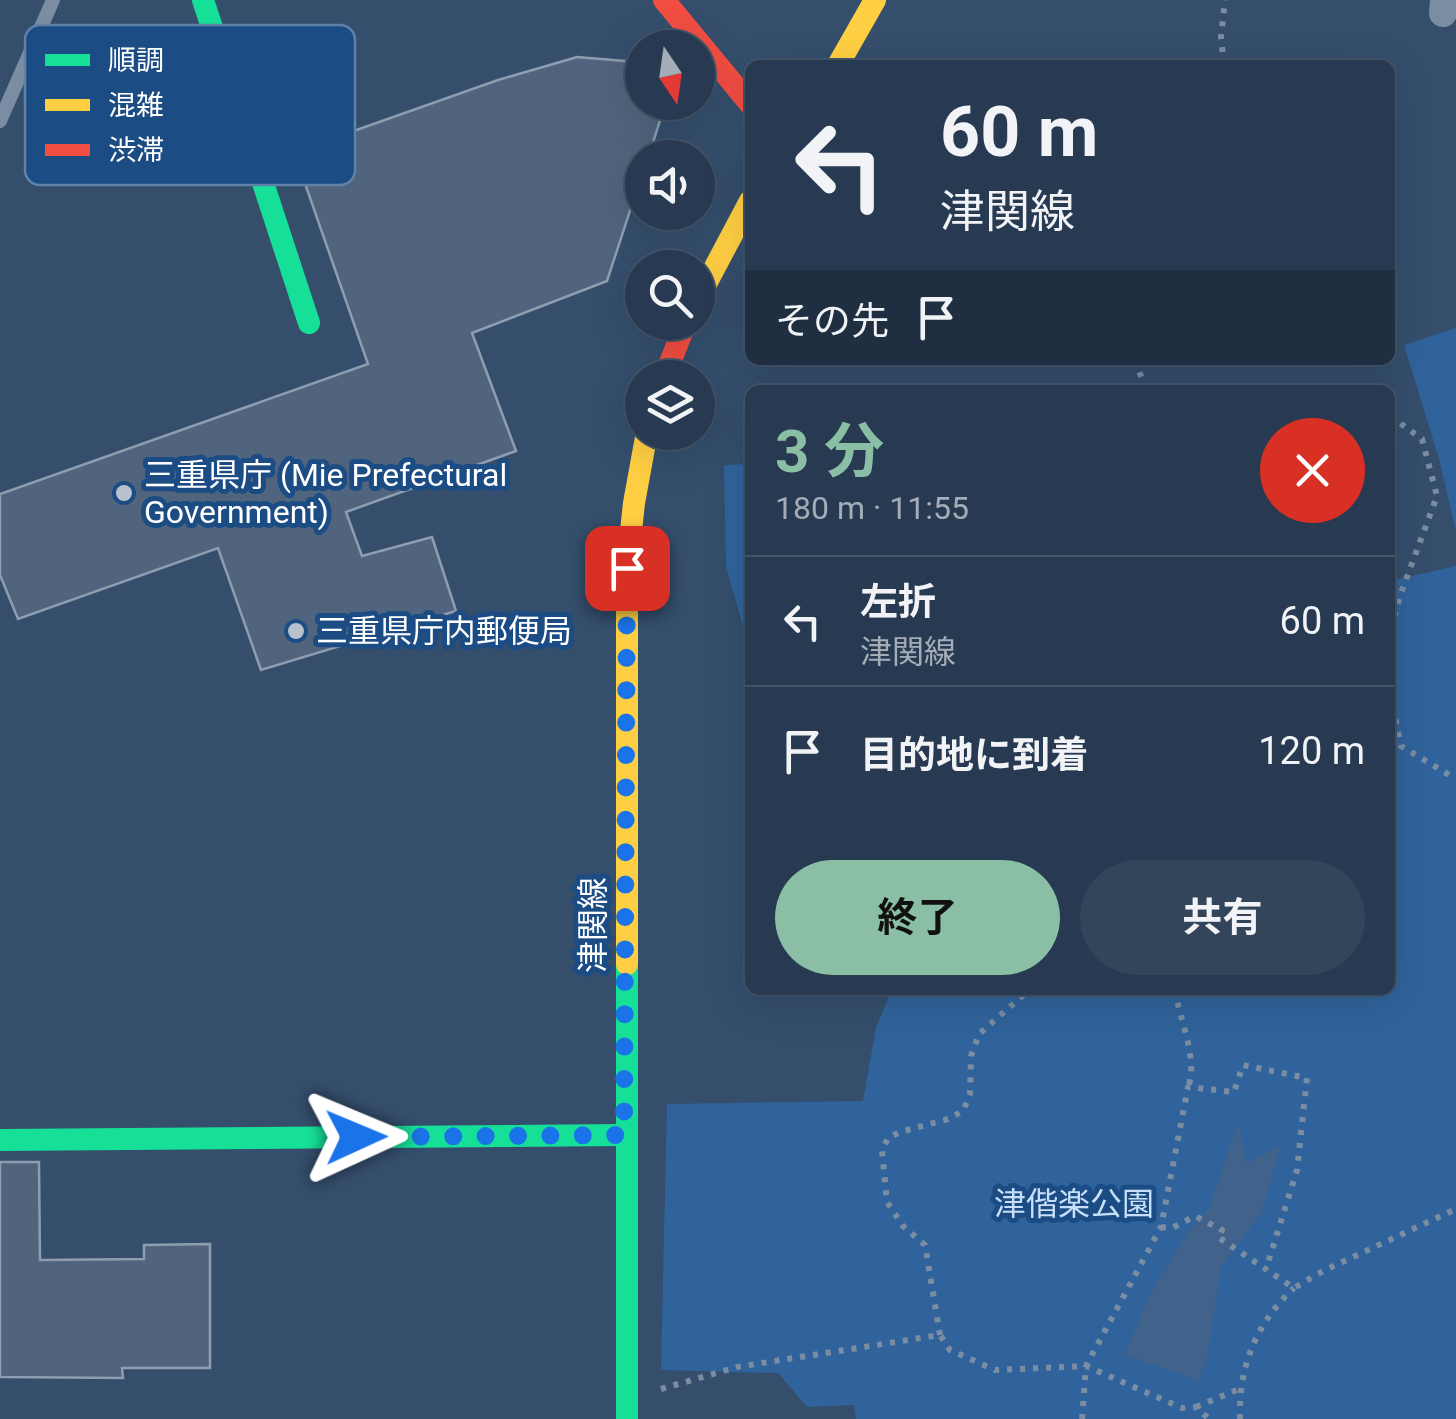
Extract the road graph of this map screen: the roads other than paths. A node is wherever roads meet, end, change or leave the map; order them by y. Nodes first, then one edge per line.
1 (53, 0) edge
2 (202, 0) edge
3 (664, 0) edge
4 (875, 0) edge
5 (42, 25) edge
6 (210, 25) edge
7 (841, 60) edge
8 (25, 64) edge
9 (745, 98) edge
10 (0, 121) edge
11 (263, 185) edge
12 (745, 211) edge
13 (715, 267) edge
14 (309, 323) dead end
15 (644, 450) edge
16 (624, 1135) junction
17 (0, 1140) edge
18 (626, 1409) edge

1 - 5 lane
2 - 6 main road
3 - 9 main road
4 - 7 main road
8 - 10 lane
11 - 14 main road
12 - 13 main road
15 - 16 main road, 津関線
16 - 17 main road
16 - 18 main road, 津関線

